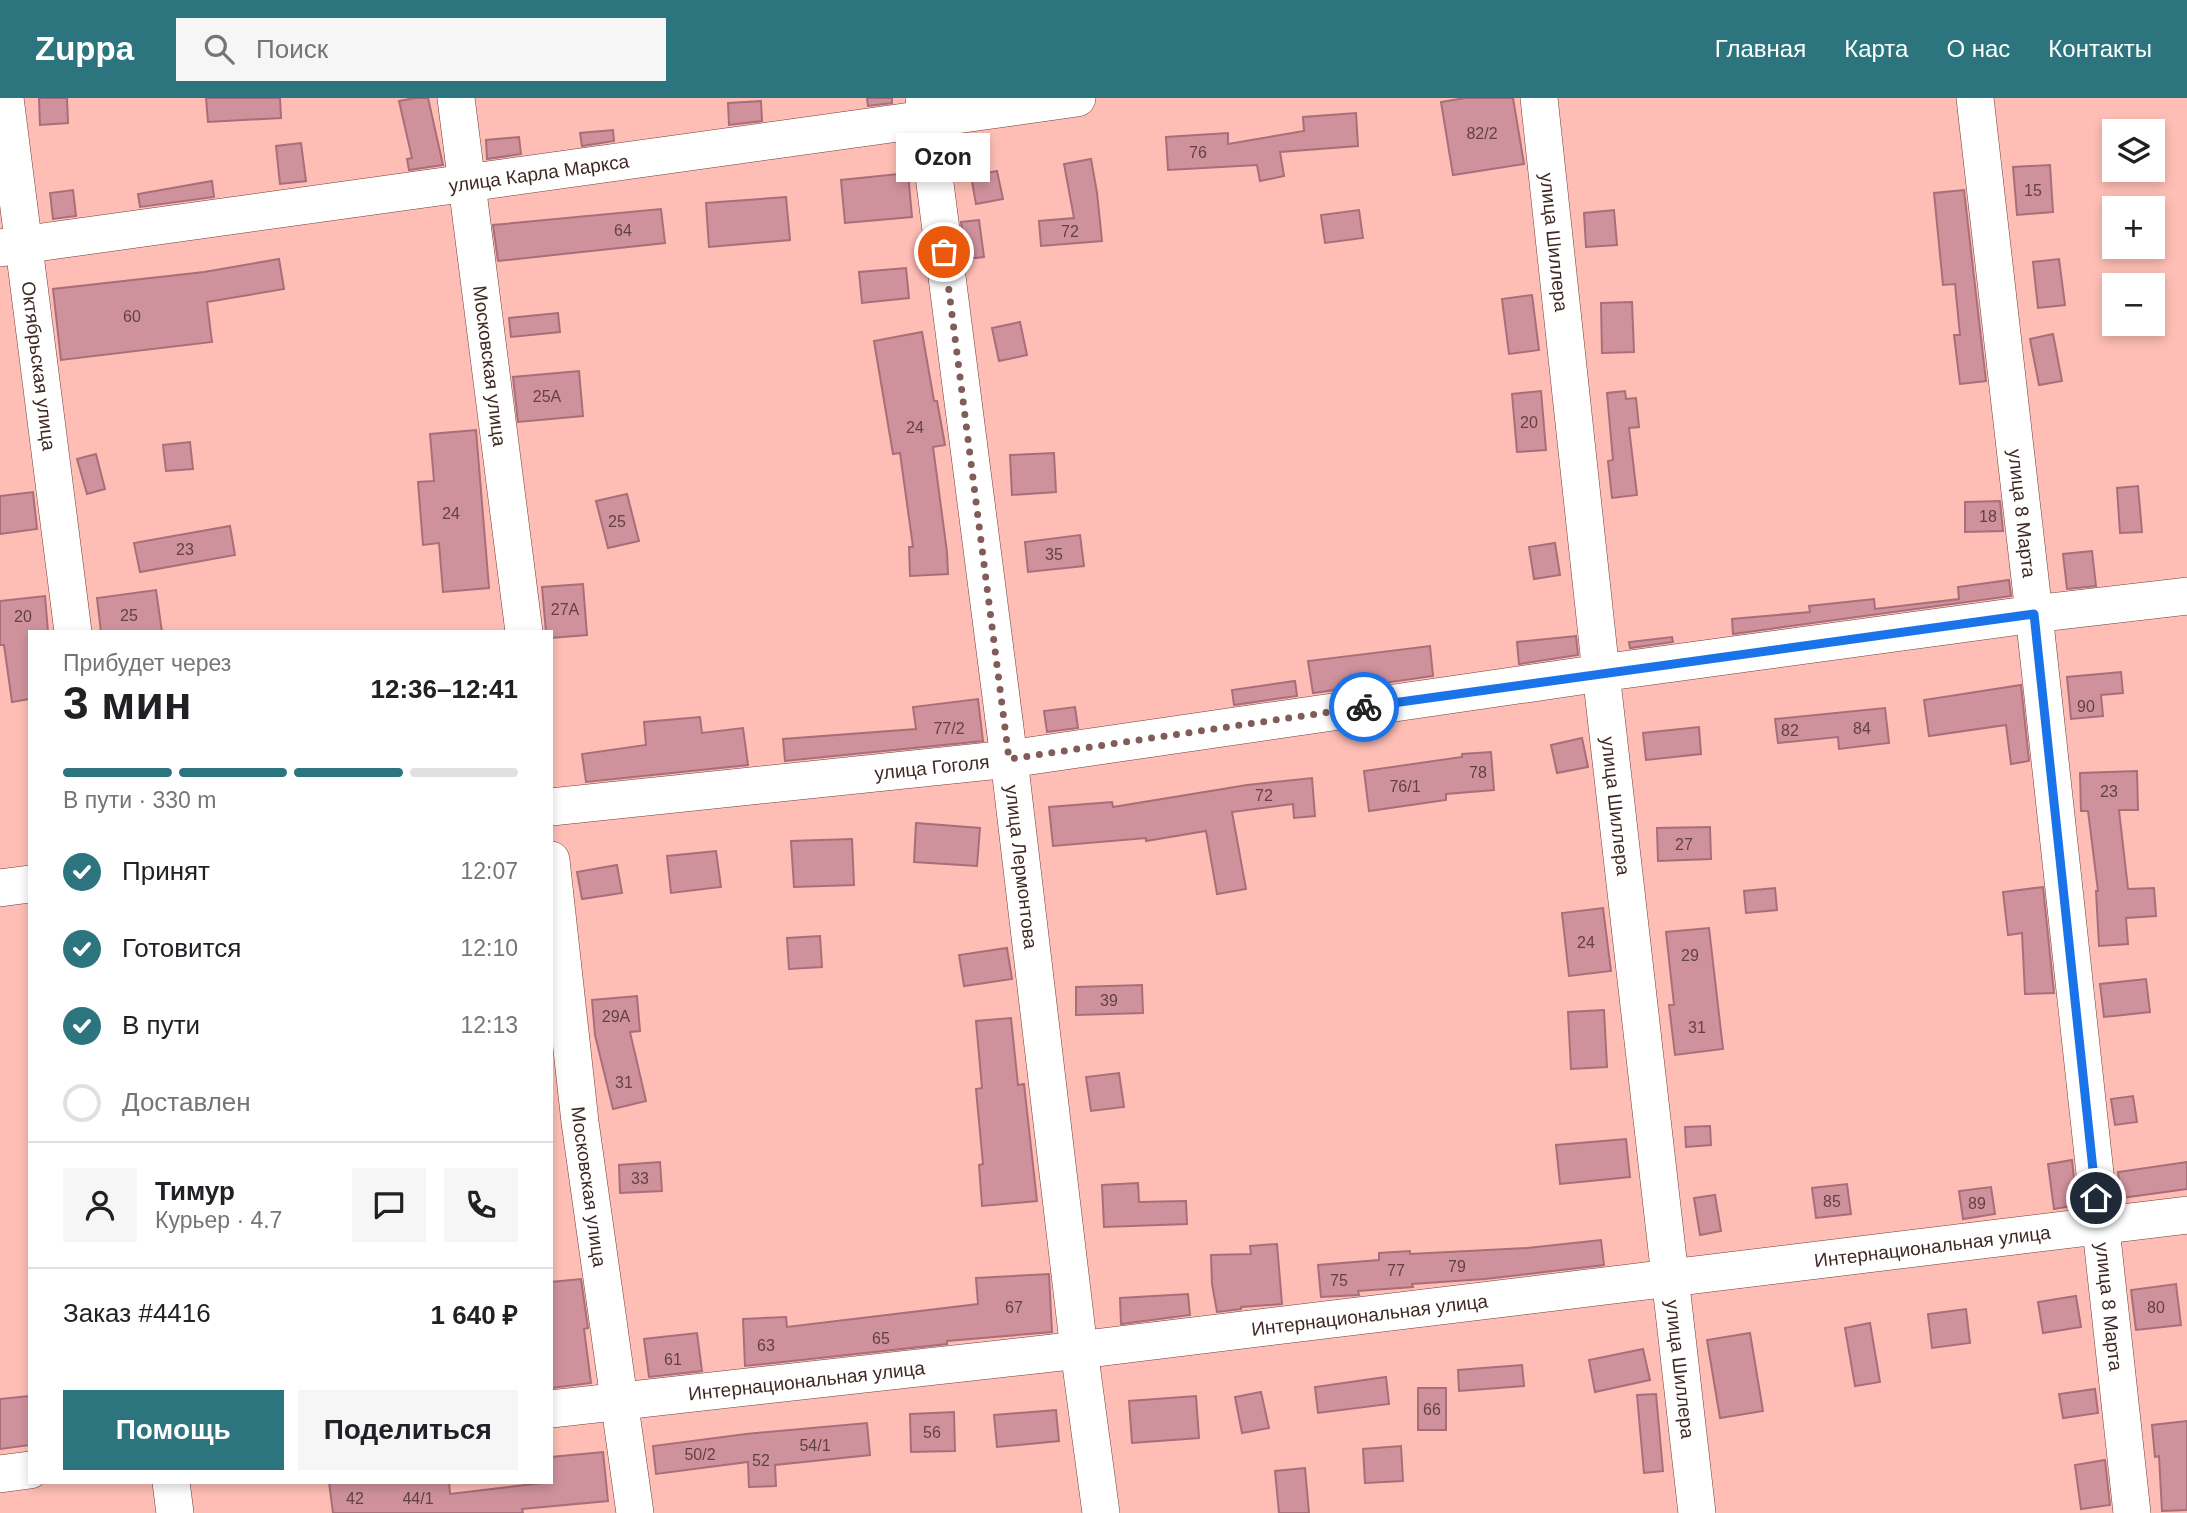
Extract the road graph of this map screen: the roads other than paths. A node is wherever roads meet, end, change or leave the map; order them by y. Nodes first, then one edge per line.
1 (5, 98) edge
2 (456, 98) edge
3 (1077, 98) edge
4 (1539, 98) edge
5 (1975, 98) edge
6 (925, 109) edge
7 (467, 183) junction
8 (11, 246) edge
9 (2187, 596) edge
10 (2034, 614) junction
11 (73, 630) edge
12 (524, 630) edge
13 (1601, 673) junction
14 (1009, 759) junction
15 (553, 807) edge
16 (553, 878) edge
17 (28, 884) edge
18 (0, 888) edge
19 (2187, 1215) edge
20 (2099, 1226) junction
21 (1670, 1279) junction
22 (1079, 1350) junction
23 (620, 1401) junction
24 (553, 1409) edge
25 (28, 1470) edge
26 (0, 1474) edge
27 (171, 1484) edge
28 (175, 1513) edge
29 (635, 1513) edge
30 (1101, 1513) edge
31 (1698, 1513) edge
32 (2132, 1513) edge

1 - 8 street, Октябрьская улица
2 - 7 street, Московская улица
3 - 6 street, улица Карла Маркса
4 - 13 street, улица Шиллера
5 - 10 street, улица 8 Марта
6 - 7 street, улица Карла Маркса
6 - 14 street, улица Лермонтова
7 - 8 street, улица Карла Маркса
7 - 12 street, Московская улица
8 - 11 street, Октябрьская улица
9 - 10 street, улица Гоголя
10 - 13 street, улица Гоголя
10 - 20 street, улица 8 Марта
13 - 14 street, улица Гоголя
13 - 21 street, улица Шиллера
14 - 15 street, улица Гоголя
14 - 22 street, улица Лермонтова
16 - 23 street, Московская улица
17 - 18 street
19 - 20 street, Интернациональная улица
20 - 21 street, Интернациональная улица
20 - 32 street, улица 8 Марта
21 - 22 street, Интернациональная улица
21 - 31 street, улица Шиллера
22 - 23 street, Интернациональная улица
22 - 30 street, улица Лермонтова
23 - 24 street, Интернациональная улица
23 - 29 street, Московская улица
25 - 26 street
27 - 28 street

